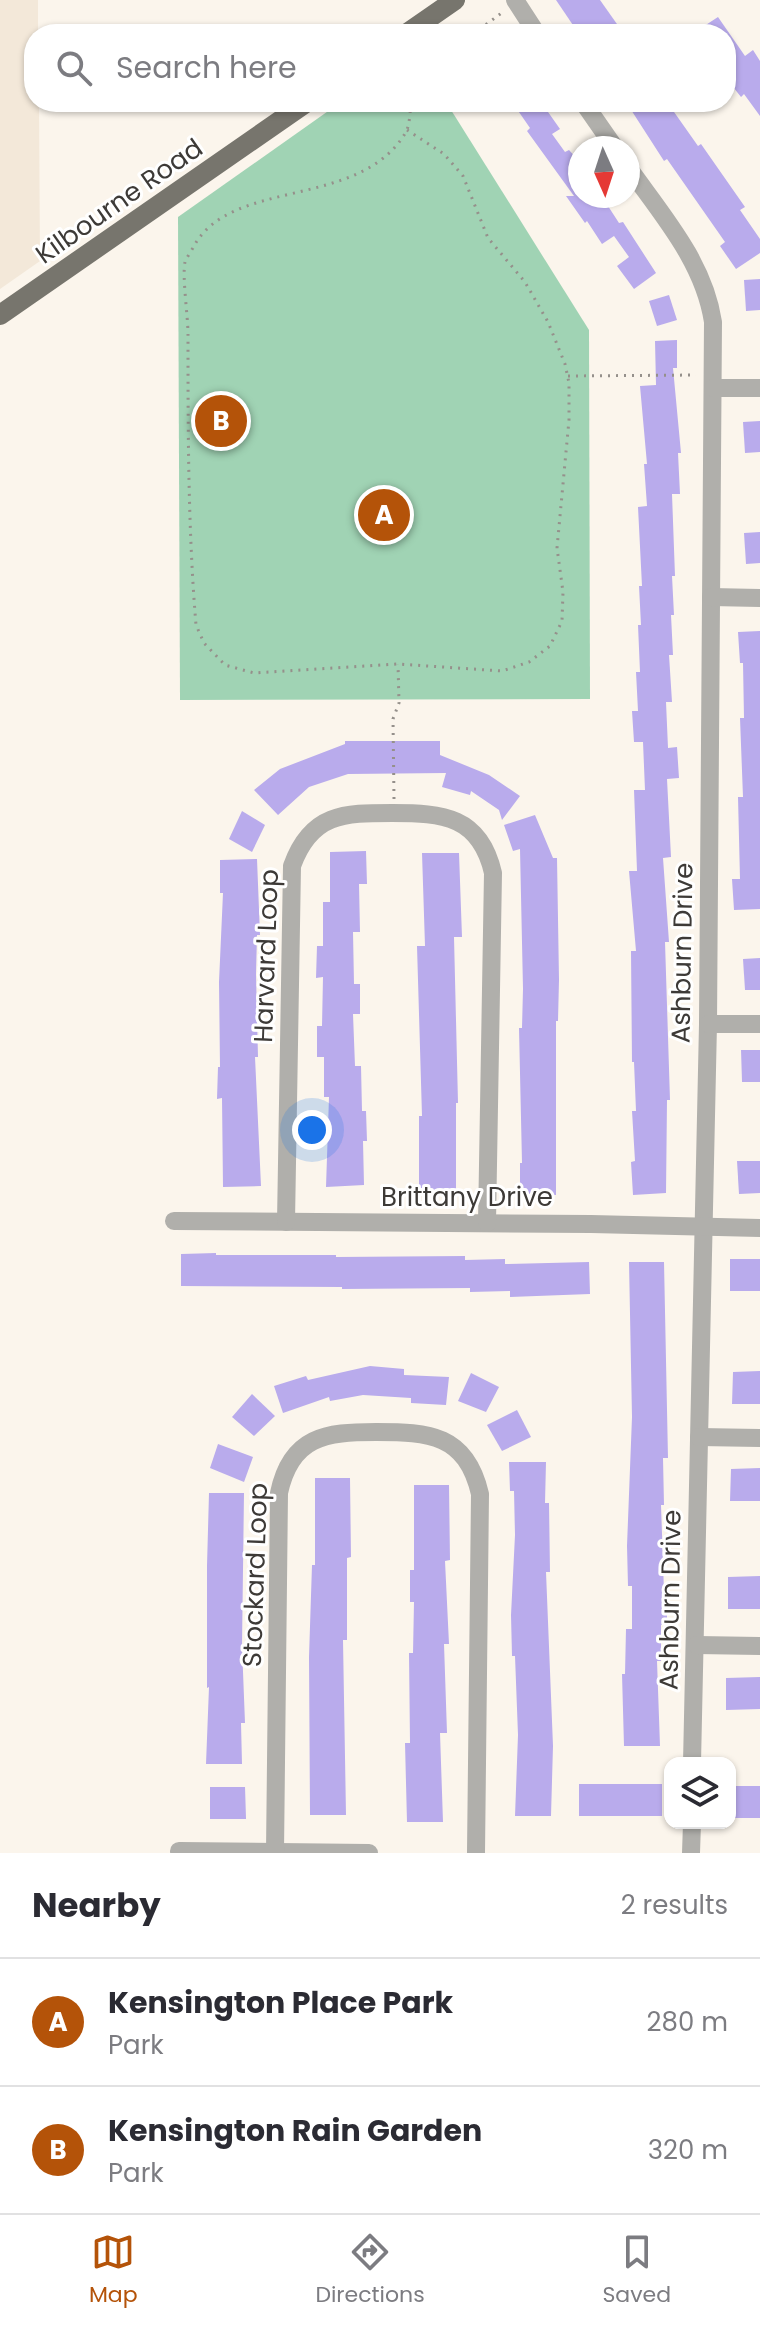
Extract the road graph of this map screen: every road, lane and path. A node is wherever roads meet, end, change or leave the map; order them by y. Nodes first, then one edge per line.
1 (455, 0) edge
2 (515, 1) edge
3 (420, 24) edge
4 (486, 24) edge
5 (530, 24) edge
6 (293, 112) edge
7 (410, 112) edge
8 (590, 112) edge
9 (407, 130) junction
10 (607, 136) edge
11 (640, 184) edge
12 (0, 315) edge
13 (568, 376) junction
14 (713, 381) junction
15 (760, 388) edge
16 (711, 597) junction
17 (760, 598) edge
18 (398, 664) junction
19 (395, 813) junction
20 (708, 1024) junction
21 (760, 1024) edge
22 (174, 1221) dead end
23 (286, 1222) junction
24 (487, 1223) junction
25 (703, 1228) junction
26 (760, 1228) edge
27 (699, 1437) junction
28 (760, 1438) edge
29 (697, 1645) junction
30 (760, 1646) edge
31 (692, 1757) edge
32 (692, 1829) edge
33 (179, 1851) dead end
34 (275, 1852) edge
35 (369, 1853) edge
36 (476, 1853) edge
37 (691, 1853) edge

1 - 3 main road
2 - 4 path
2 - 5 street
6 - 12 main road, Kilbourne Road
7 - 9 path
8 - 10 street
9 - 13 path
9 - 18 path
11 - 14 street, Ashburn Drive
13 - 14 path
13 - 18 path
14 - 15 street
14 - 16 street, Ashburn Drive
16 - 17 street
16 - 20 street, Ashburn Drive
18 - 19 path
19 - 23 street, Harvard Loop
19 - 24 street, Harvard Loop
20 - 21 street
20 - 25 street, Ashburn Drive
22 - 23 street, Brittany Drive
23 - 24 street, Brittany Drive
24 - 25 street, Brittany Drive
25 - 26 street, Brittany Drive
25 - 27 street, Ashburn Drive
27 - 28 street
27 - 29 street, Ashburn Drive
29 - 30 street
29 - 31 street, Ashburn Drive
32 - 37 street
33 - 34 street
34 - 35 street
34 - 36 street, Stockard Loop

